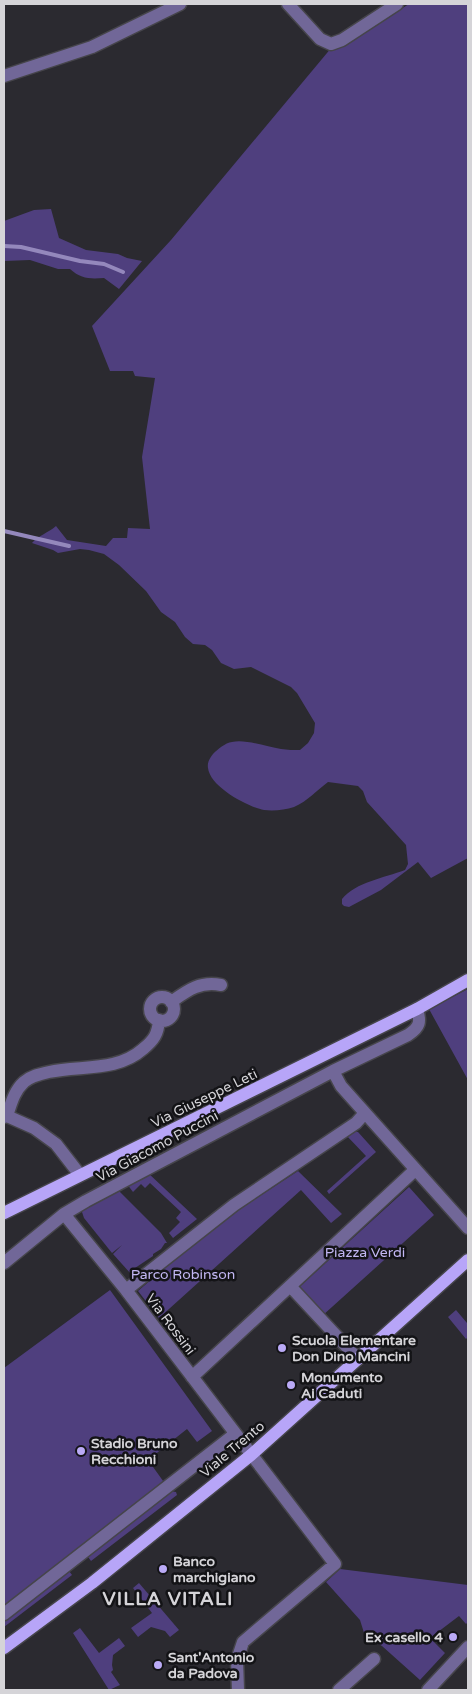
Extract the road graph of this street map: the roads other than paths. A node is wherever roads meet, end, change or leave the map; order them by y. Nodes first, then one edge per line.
1 (180, 4) edge
2 (288, 4) edge
3 (397, 4) edge
4 (4, 76) edge
5 (468, 980) edge
6 (221, 985) dead end
7 (171, 1002) junction
8 (417, 1009) junction
9 (159, 1020) junction
10 (333, 1071) junction
11 (364, 1113) junction
12 (5, 1116) edge
13 (415, 1170) junction
14 (80, 1175) junction
15 (4, 1213) edge
16 (64, 1214) junction
17 (468, 1228) edge
18 (468, 1260) edge
19 (4, 1263) edge
20 (290, 1286) junction
21 (126, 1290) junction
22 (358, 1359) junction
23 (192, 1377) junction
24 (235, 1434) junction
25 (251, 1455) junction
26 (4, 1614) edge
27 (468, 1647) edge
28 (4, 1648) edge
29 (374, 1659) dead end
30 (238, 1690) edge
31 (339, 1690) edge
32 (428, 1690) edge

1 - 4 street
2 - 3 street
5 - 8 main road, Via Giuseppe Leti
6 - 7 street
7 - 9 street
7 - 9 street
8 - 10 street, Via Giacomo Puccini
8 - 14 main road, Via Giuseppe Leti
9 - 12 street
10 - 11 street
10 - 16 street, Via Giacomo Puccini
11 - 13 street
11 - 21 street
12 - 14 street
13 - 17 street
13 - 20 street
14 - 15 main road, Via Giuseppe Leti
16 - 19 street, Via Giacomo Puccini
16 - 21 street, Via Rossini
18 - 22 main road, Viale Trento
20 - 22 street
20 - 23 street
21 - 23 street, Via Rossini
22 - 25 main road, Viale Trento
23 - 24 street, Via Rossini
24 - 25 street, Via Rossini
24 - 26 street
25 - 28 main road, Viale Trento
25 - 30 street, Via Rossini
27 - 32 street
29 - 31 street

